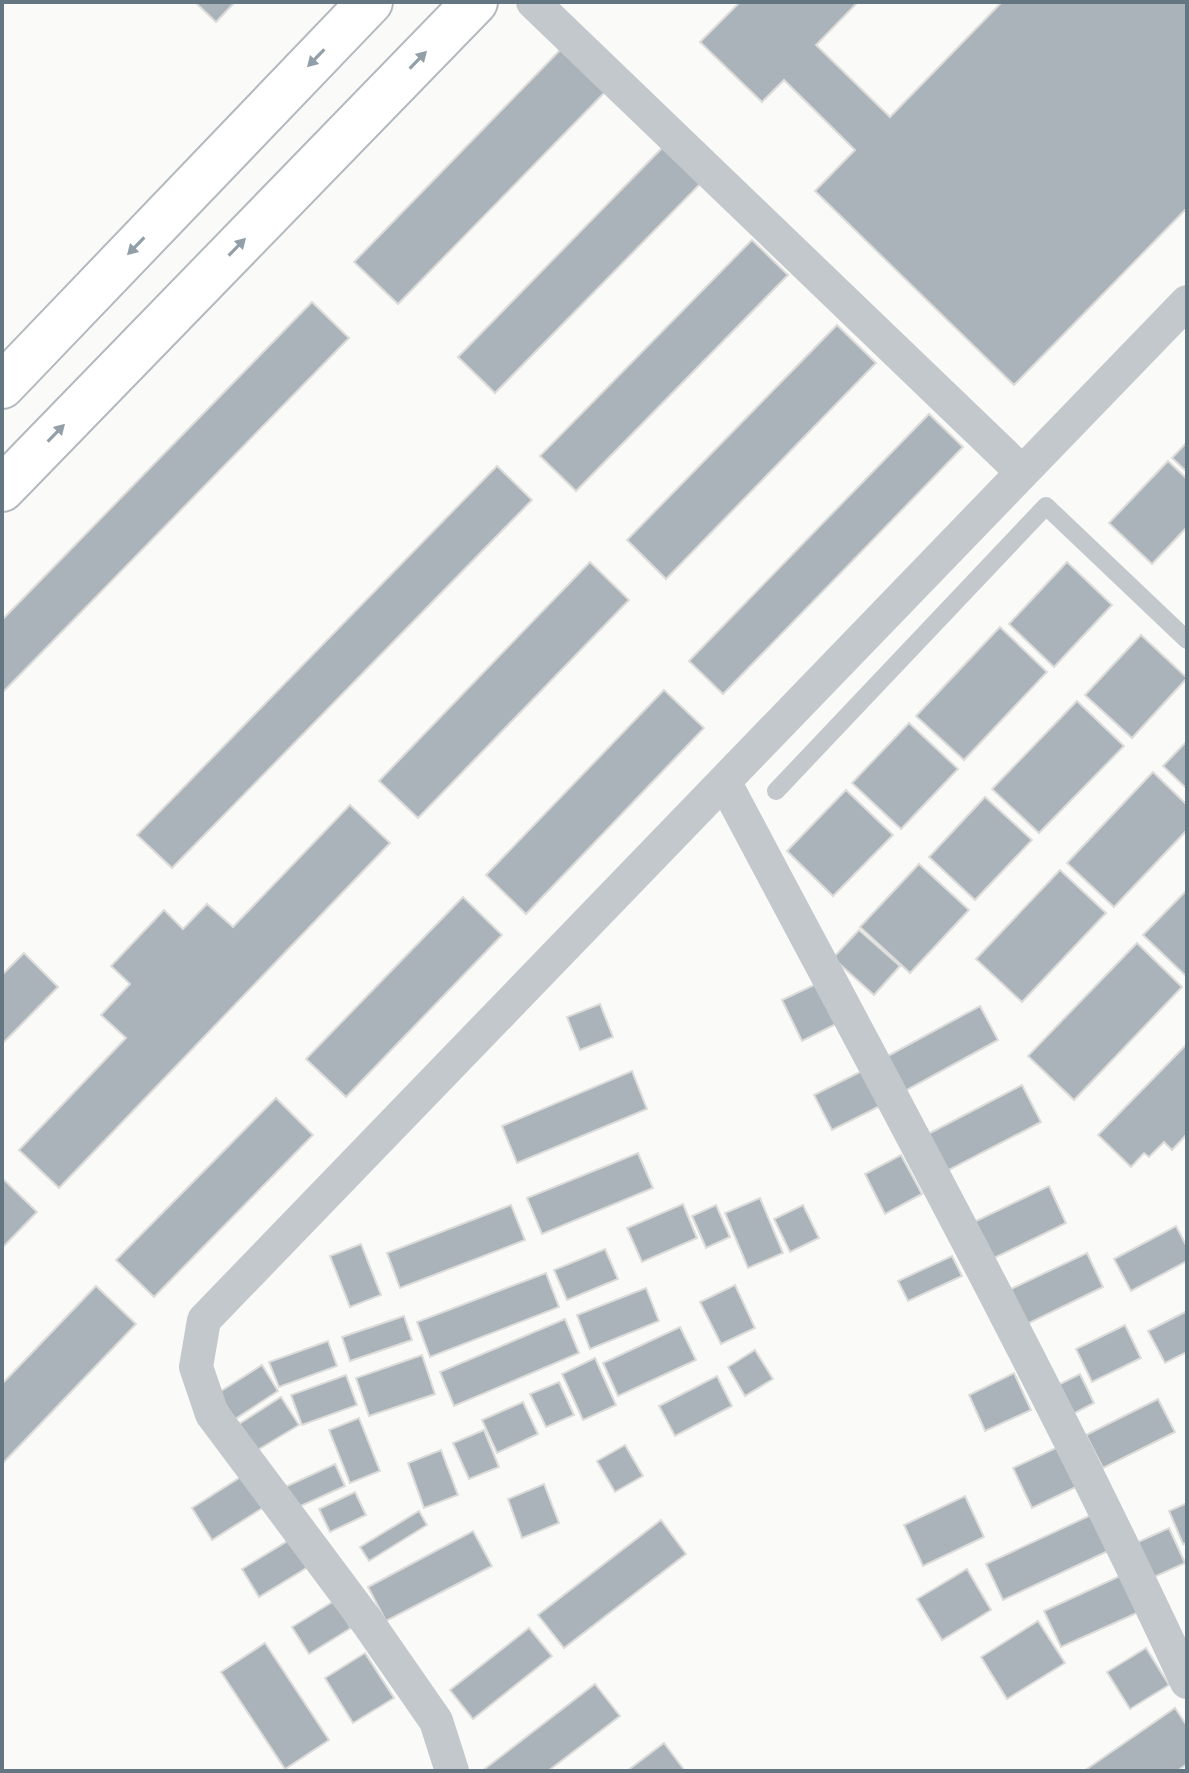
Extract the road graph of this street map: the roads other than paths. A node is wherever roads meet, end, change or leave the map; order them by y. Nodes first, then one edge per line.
1 (370, 2) edge
2 (475, 2) edge
3 (533, 2) edge
4 (1187, 302) edge
5 (2, 386) edge
6 (1022, 472) junction
7 (2, 489) edge
8 (1187, 640) edge
9 (725, 783) junction
10 (776, 791) dead end
11 (1187, 1682) edge
12 (452, 1771) edge

1 -> 5 main road
7 -> 2 main road
3 - 6 street
4 - 6 street
6 - 9 street
8 - 10 lane
9 - 11 street
9 - 12 street

